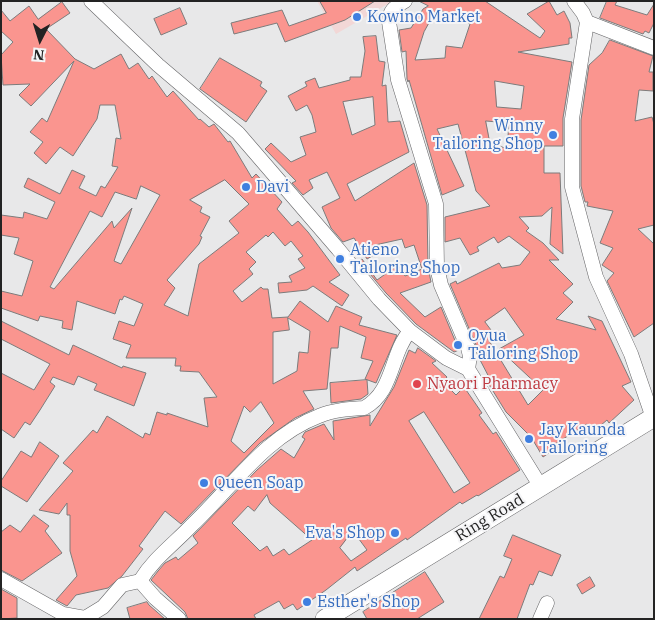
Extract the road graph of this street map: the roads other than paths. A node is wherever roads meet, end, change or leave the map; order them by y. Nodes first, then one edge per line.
1 (92, 1) edge
2 (405, 1) edge
3 (574, 1) edge
4 (593, 1) edge
5 (585, 18) junction
6 (654, 48) edge
7 (410, 331) junction
8 (468, 369) junction
9 (654, 418) edge
10 (541, 487) junction
11 (1, 579) edge
12 (140, 580) junction
13 (547, 603) dead end
14 (86, 618) edge
15 (179, 619) edge
16 (325, 619) edge
17 (540, 619) edge

1 - 7 street
2 - 8 street
3 - 5 street
4 - 5 street
5 - 6 street
5 - 9 street
7 - 8 street
7 - 12 street
8 - 10 street
9 - 10 main road, Ring Road
10 - 16 main road, Ring Road
11 - 14 street
12 - 14 street
12 - 15 street
13 - 17 street

